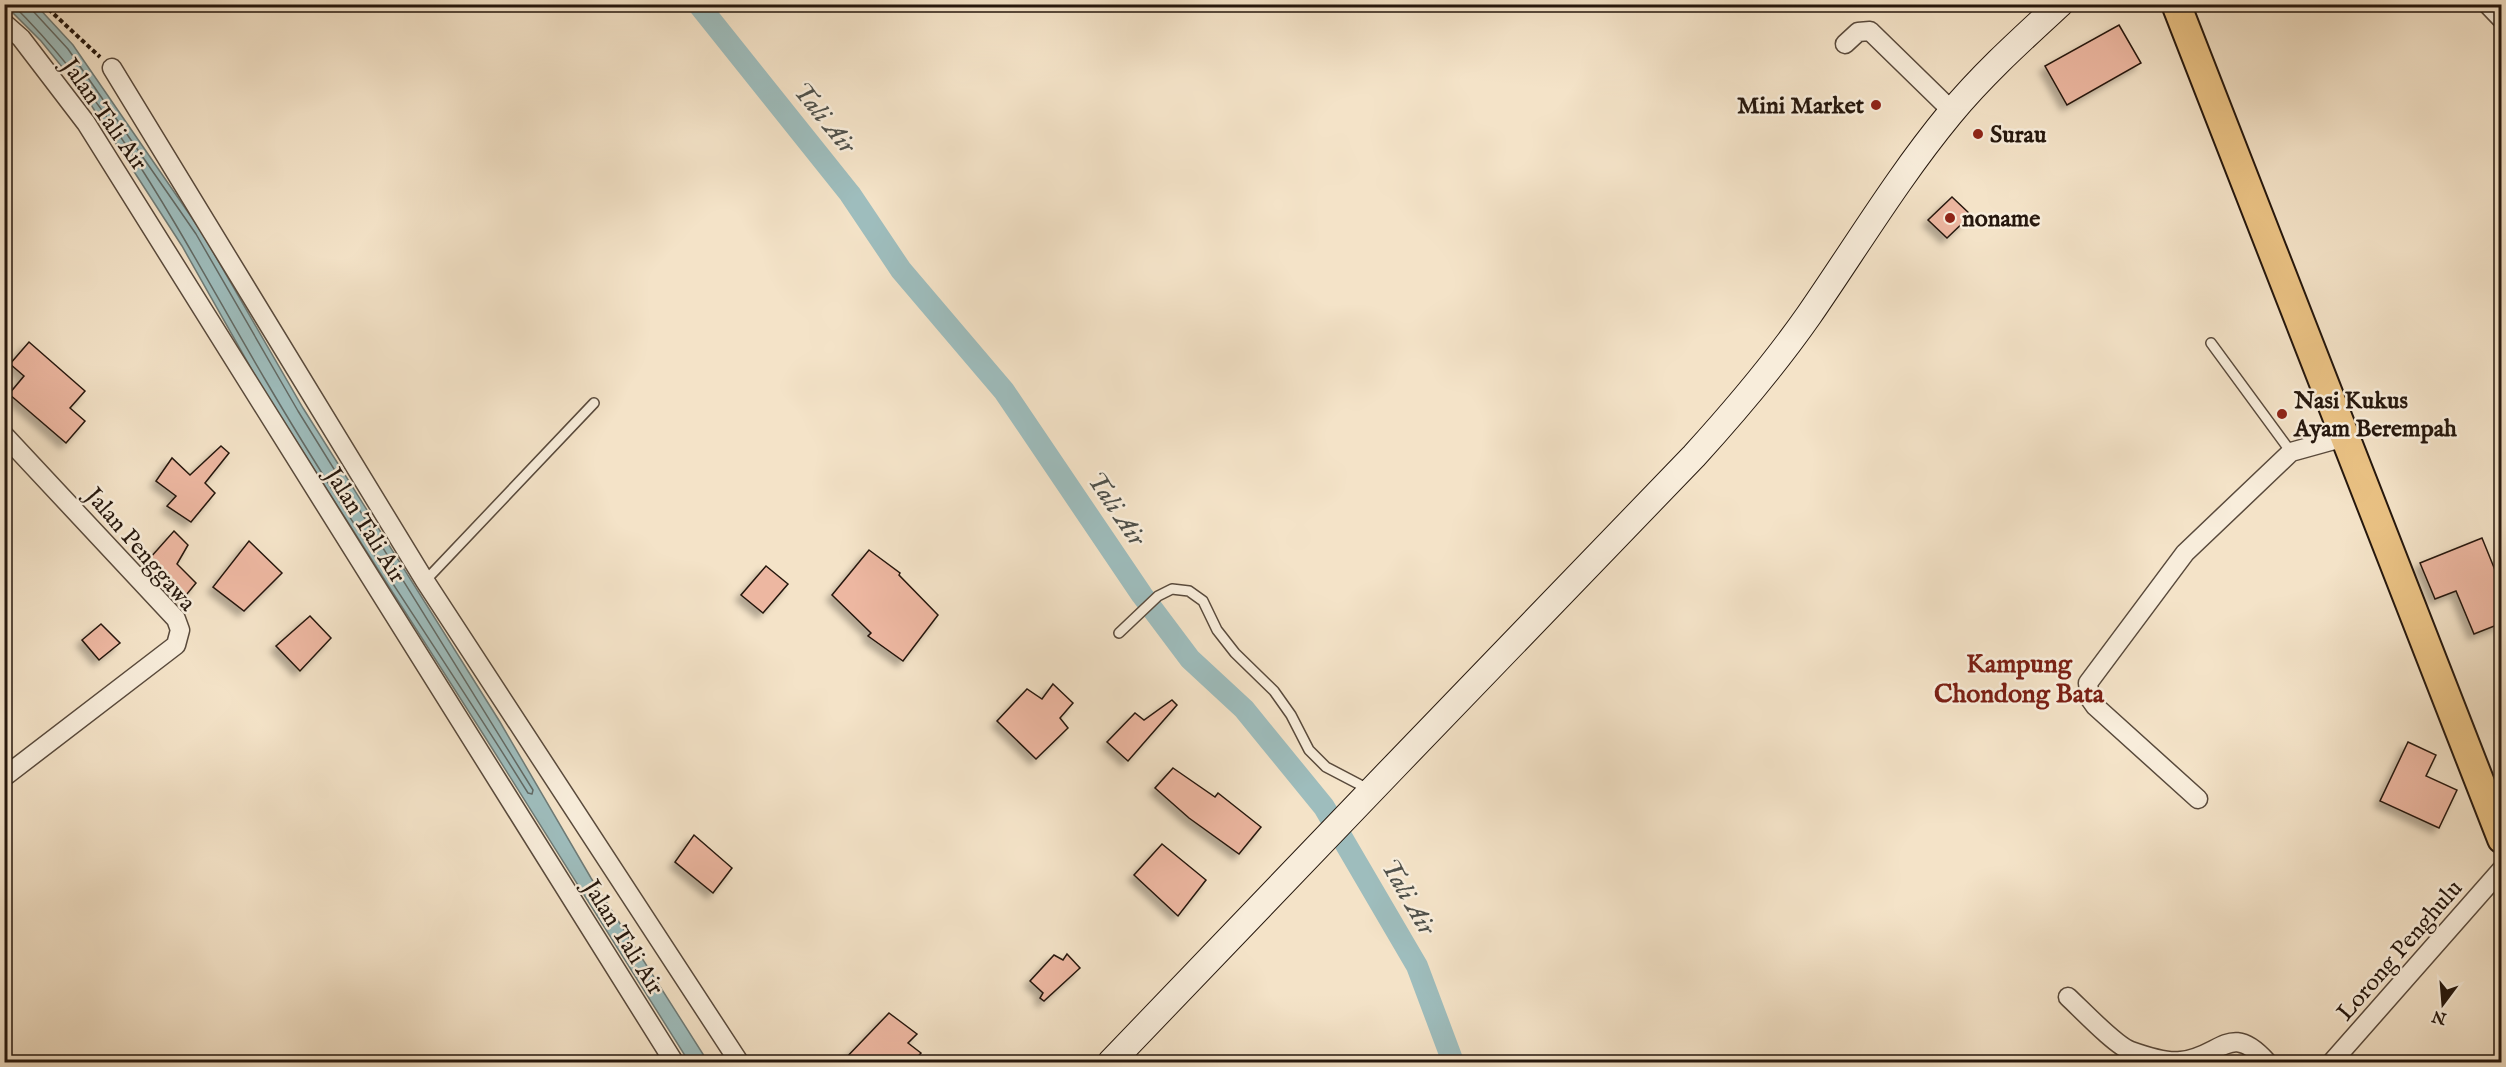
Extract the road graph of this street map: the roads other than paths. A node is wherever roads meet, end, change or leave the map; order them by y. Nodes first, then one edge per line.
1 (2060, 4) edge
2 (2176, 4) edge
3 (2481, 4) edge
4 (4, 23) edge
5 (2502, 26) edge
6 (1845, 44) dead end
7 (112, 68) road end
8 (1952, 111) junction
9 (2211, 343) dead end
10 (594, 403) dead end
11 (4, 435) edge
12 (2344, 437) junction
13 (2291, 452) junction
14 (425, 581) junction
15 (1119, 633) dead end
16 (4, 777) edge
17 (1372, 791) junction
18 (2198, 799) dead end
19 (2502, 839) edge
20 (2502, 869) edge
21 (2068, 997) dead end
22 (674, 1062) edge
23 (739, 1062) edge
24 (1112, 1062) edge
25 (2266, 1062) edge
26 (2332, 1062) edge

1 - 8 street
2 - 12 main road
3 - 5 lane
4 - 22 street, Jalan Tali Air
6 - 8 street
7 - 14 street, Jalan Tali Air
8 - 17 street
9 - 13 lane
10 - 14 lane
11 - 16 street, Jalan Penggawa
12 - 13 street
12 - 19 main road
13 - 18 street
14 - 23 street, Jalan Tali Air
15 - 17 lane
17 - 24 street
20 - 26 street, Lorong Penghulu
21 - 25 street

